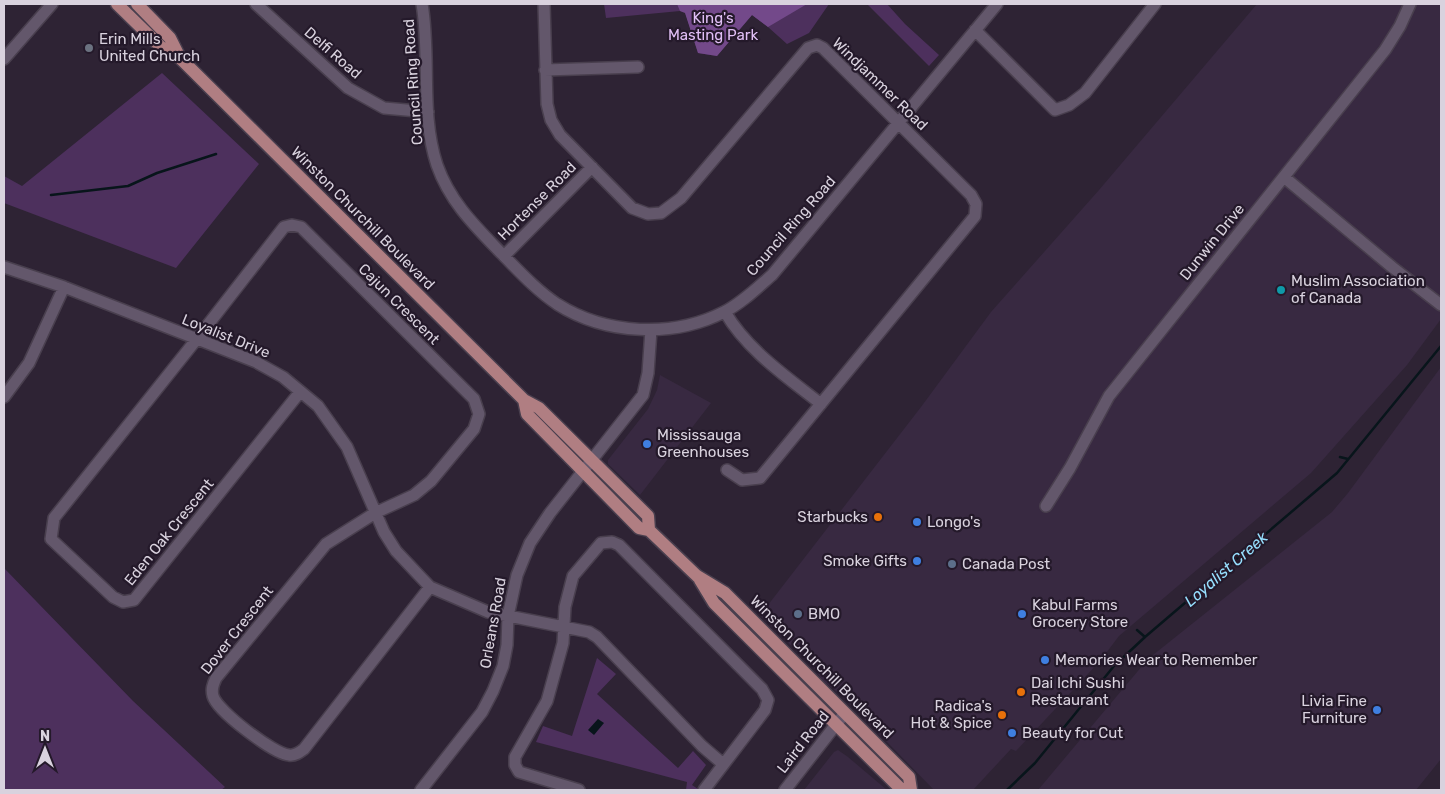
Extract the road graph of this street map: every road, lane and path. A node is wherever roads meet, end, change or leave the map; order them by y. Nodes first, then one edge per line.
1 (52, 4) edge
2 (116, 4) edge
3 (137, 4) edge
4 (256, 4) edge
5 (422, 4) edge
6 (544, 4) edge
7 (997, 4) edge
8 (1155, 4) edge
9 (1410, 4) edge
10 (976, 30) junction
11 (180, 58) junction
12 (4, 59) edge
13 (638, 67) dead end
14 (545, 70) junction
15 (428, 112) junction
16 (898, 122) junction
17 (592, 167) junction
18 (1284, 178) junction
19 (504, 256) junction
20 (4, 267) edge
21 (64, 287) junction
22 (1441, 305) edge
23 (725, 312) junction
24 (651, 330) junction
25 (196, 340) junction
26 (300, 392) junction
27 (4, 397) edge
28 (524, 400) junction
29 (821, 404) junction
30 (592, 460) junction
31 (727, 470) dead end
32 (582, 472) junction
33 (1046, 506) dead end
34 (375, 513) junction
35 (649, 530) junction
36 (697, 576) junction
37 (430, 587) junction
38 (508, 616) junction
39 (564, 628) junction
40 (845, 713) junction
41 (836, 724) junction
42 (723, 764) junction
43 (421, 790) edge
44 (579, 790) edge
45 (704, 790) edge
46 (785, 790) edge
47 (908, 790) edge
48 (911, 790) edge

1 - 12 street
2 - 11 main road, Winston Churchill Boulevard
3 - 11 main road, Winston Churchill Boulevard
4 - 15 street, Delfi Road
5 - 15 street, Council Ring Road
6 - 14 street, Windjammer Road
7 - 10 street, Council Ring Road
8 - 10 street
9 - 18 street, Dunwin Drive
10 - 16 street, Council Ring Road
11 - 28 main road, Winston Churchill Boulevard
13 - 14 street
14 - 17 street, Windjammer Road
15 - 19 street, Council Ring Road
16 - 17 street, Windjammer Road
16 - 23 street, Council Ring Road
16 - 29 street, Windjammer Road
17 - 19 street, Hortense Road
18 - 22 street
18 - 33 street, Dunwin Drive
19 - 24 street, Council Ring Road
20 - 21 street, Loyalist Drive
21 - 25 street, Loyalist Drive
21 - 27 street
23 - 24 street, Council Ring Road
23 - 29 street
24 - 30 street, Orleans Road
25 - 26 street, Loyalist Drive
25 - 26 street, Eden Oak Crescent
25 - 34 street, Cajun Crescent
26 - 34 street, Loyalist Drive
28 - 30 main road, Winston Churchill Boulevard
28 - 32 main road, Winston Churchill Boulevard
29 - 31 street, Windjammer Road
30 - 32 street, Orleans Road
30 - 35 main road, Winston Churchill Boulevard
32 - 35 main road, Winston Churchill Boulevard
32 - 38 street, Orleans Road
34 - 37 street, Loyalist Drive
34 - 37 street, Dover Crescent
35 - 36 main road, Winston Churchill Boulevard
36 - 40 main road, Winston Churchill Boulevard
36 - 41 main road, Winston Churchill Boulevard
37 - 38 street, Loyalist Drive
38 - 39 street, Loyalist Drive
38 - 43 street, Orleans Road
39 - 42 street, Loyalist Drive
39 - 42 street
39 - 44 street
40 - 41 street, Laird Road
40 - 48 main road, Winston Churchill Boulevard
41 - 46 street, Laird Road
41 - 47 main road, Winston Churchill Boulevard
42 - 45 street

